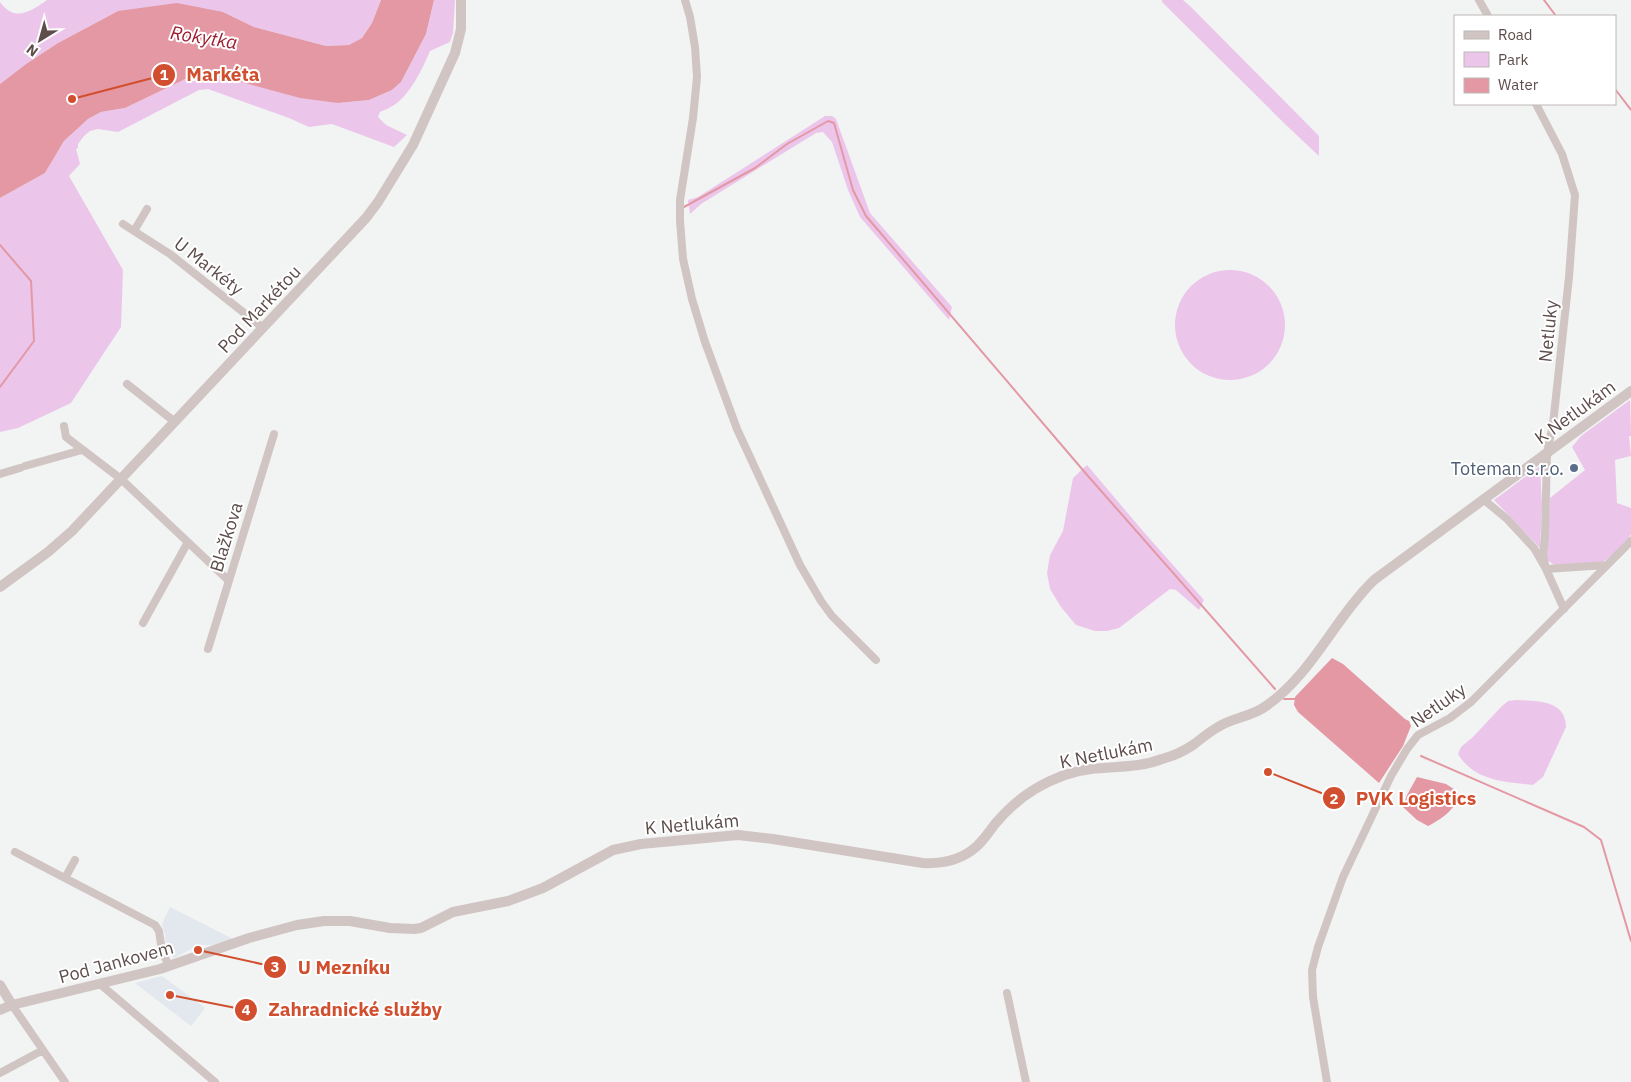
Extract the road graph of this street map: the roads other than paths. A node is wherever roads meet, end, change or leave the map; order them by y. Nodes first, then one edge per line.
1 (461, 0) edge
2 (685, 0) edge
3 (1479, 0) edge
4 (1487, 15) edge
5 (1537, 105) edge
6 (147, 209) dead end
7 (123, 224) dead end
8 (134, 231) junction
9 (263, 328) junction
10 (127, 384) dead end
11 (1631, 391) edge
12 (175, 422) junction
13 (64, 426) dead end
14 (274, 434) dead end
15 (82, 450) junction
16 (1547, 453) junction
17 (0, 474) edge
18 (121, 479) junction
19 (1484, 499) junction
20 (1631, 541) edge
21 (188, 542) junction
22 (1607, 565) junction
23 (1546, 569) junction
24 (228, 580) junction
25 (0, 587) edge
26 (1564, 609) junction
27 (142, 624) dead end
28 (208, 649) dead end
29 (876, 660) dead end
30 (15, 852) dead end
31 (75, 860) dead end
32 (65, 878) junction
33 (414, 929) joint
34 (169, 966) junction
35 (100, 984) junction
36 (0, 985) edge
37 (1007, 993) dead end
38 (12, 1005) junction
39 (0, 1010) edge
40 (43, 1050) junction
41 (0, 1073) edge
42 (65, 1082) edge
43 (214, 1082) edge
44 (1026, 1082) edge
45 (1327, 1082) edge

1 - 9 street, Pod Markétou
2 - 29 street
3 - 4 street
5 - 16 street, Netluky
6 - 8 street
7 - 8 street, U Markéty
8 - 9 street, U Markéty
9 - 12 street, Pod Markétou
10 - 12 street
11 - 16 street, K Netlukám
12 - 18 street, Pod Markétou
13 - 15 street
14 - 24 street, Blažkova
15 - 17 street
15 - 18 street
16 - 19 street, K Netlukám
16 - 23 street, Netluky
18 - 21 street
18 - 25 street, Pod Markétou
19 - 23 street, Netluky
19 - 33 street, K Netlukám
20 - 22 street, Netluky
21 - 24 street
21 - 27 street
22 - 23 street
22 - 26 street, Netluky
23 - 26 street, Netluky
24 - 28 street, Blažkova
26 - 45 street, Netluky
30 - 32 street
31 - 32 street
32 - 34 street
33 - 34 street, Pod Jankovem
34 - 35 street, Pod Jankovem
35 - 38 street, Pod Jankovem
35 - 43 street
36 - 38 street
37 - 44 street
38 - 39 street, Pod Jankovem
38 - 40 street
40 - 41 street
40 - 42 street

